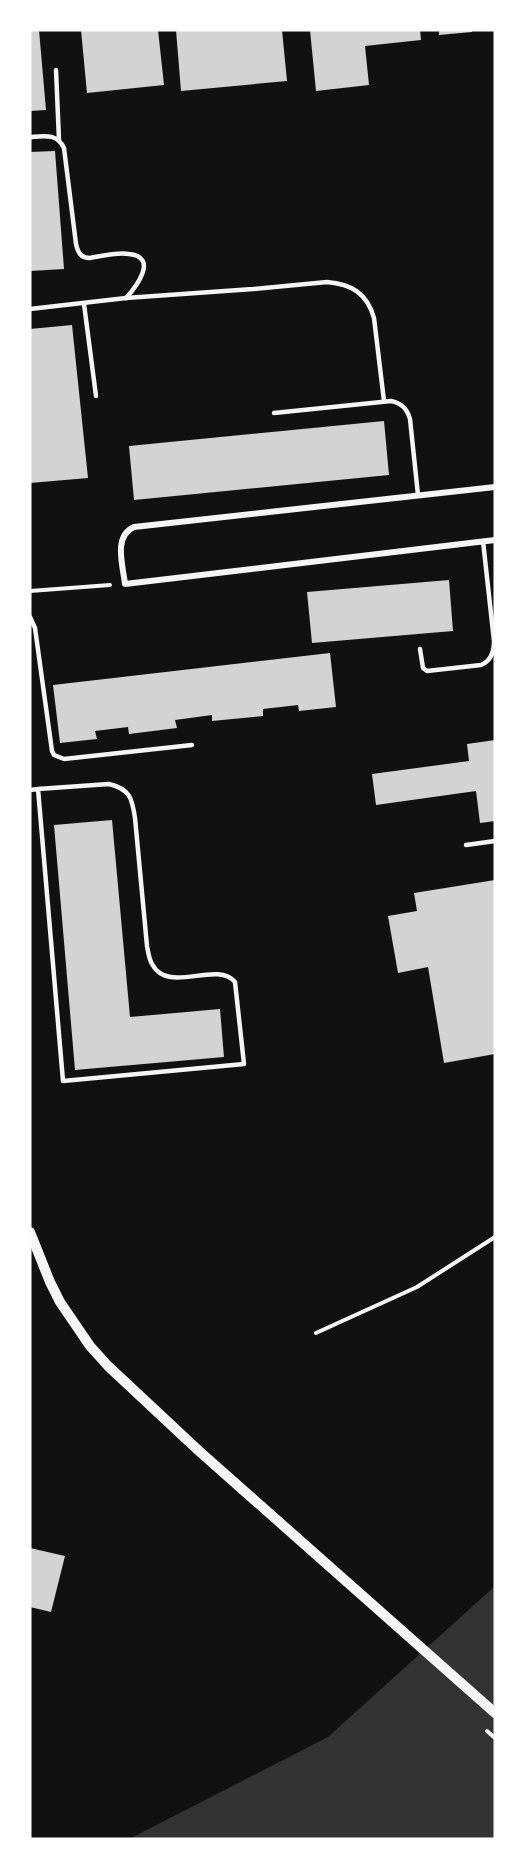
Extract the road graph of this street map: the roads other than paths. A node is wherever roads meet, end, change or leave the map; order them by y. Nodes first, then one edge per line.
1 (56, 70) dead end
2 (30, 137) edge
3 (59, 140) junction
4 (126, 298) junction
5 (84, 304) junction
6 (30, 309) edge
7 (96, 396) dead end
8 (384, 401) junction
9 (274, 413) dead end
10 (495, 487) edge
11 (418, 495) junction
12 (495, 540) edge
13 (483, 541) junction
14 (30, 617) edge
15 (420, 649) dead end
16 (192, 745) dead end
17 (38, 789) junction
18 (30, 790) edge
19 (495, 841) edge
20 (465, 845) dead end
21 (30, 1232) edge
22 (495, 1713) edge

1 - 3 lane
2 - 3 lane
3 - 4 lane
4 - 5 lane
4 - 8 lane
5 - 6 lane
5 - 7 lane
8 - 9 lane
8 - 11 lane
10 - 11 street
11 - 13 street
12 - 13 street
13 - 15 lane
14 - 16 lane
17 - 17 lane
17 - 18 lane
19 - 20 lane
21 - 22 street

